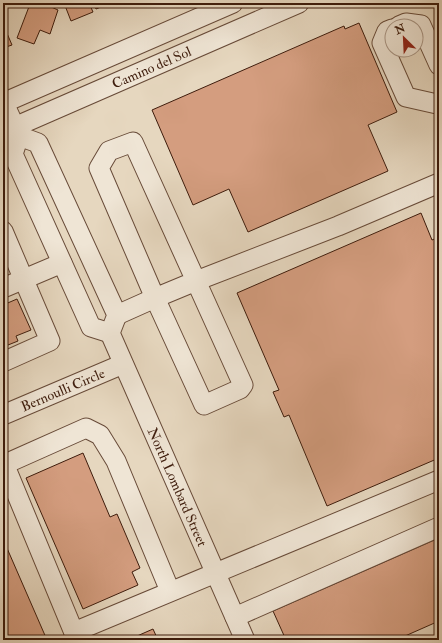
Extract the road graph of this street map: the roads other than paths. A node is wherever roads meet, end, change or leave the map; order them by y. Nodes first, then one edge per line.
1 (233, 3) edge
2 (299, 3) edge
3 (424, 32) edge
4 (384, 38) edge
5 (384, 47) edge
6 (389, 58) edge
7 (439, 65) edge
8 (4, 103) edge
9 (438, 105) edge
10 (12, 132) edge
11 (439, 183) edge
12 (3, 231) edge
13 (62, 263) junction
14 (24, 279) junction
15 (196, 281) junction
16 (3, 288) edge
17 (155, 298) junction
18 (117, 315) junction
19 (110, 333) junction
20 (3, 362) edge
21 (123, 364) junction
22 (3, 415) edge
23 (3, 463) edge
24 (439, 480) edge
25 (439, 527) edge
26 (216, 572) junction
27 (170, 591) junction
28 (235, 617) junction
29 (75, 636) edge
30 (245, 640) edge

1 - 8 street, Camino del Sol
2 - 10 street, Camino del Sol
3 - 7 street
4 - 5 street
6 - 9 street
8 - 10 street
10 - 13 street
10 - 18 street
11 - 15 street
12 - 14 street
13 - 14 street
13 - 19 street
14 - 16 street
14 - 20 street
15 - 17 street
15 - 17 street
15 - 17 street
17 - 18 street
18 - 19 street
19 - 21 street, North Lombard Street
21 - 22 street, Bernoulli Circle
21 - 26 street, North Lombard Street
23 - 27 street
23 - 29 street
24 - 26 street
25 - 28 street
26 - 27 street
26 - 28 street, North Lombard Street
27 - 29 street
28 - 30 street, North Lombard Street

